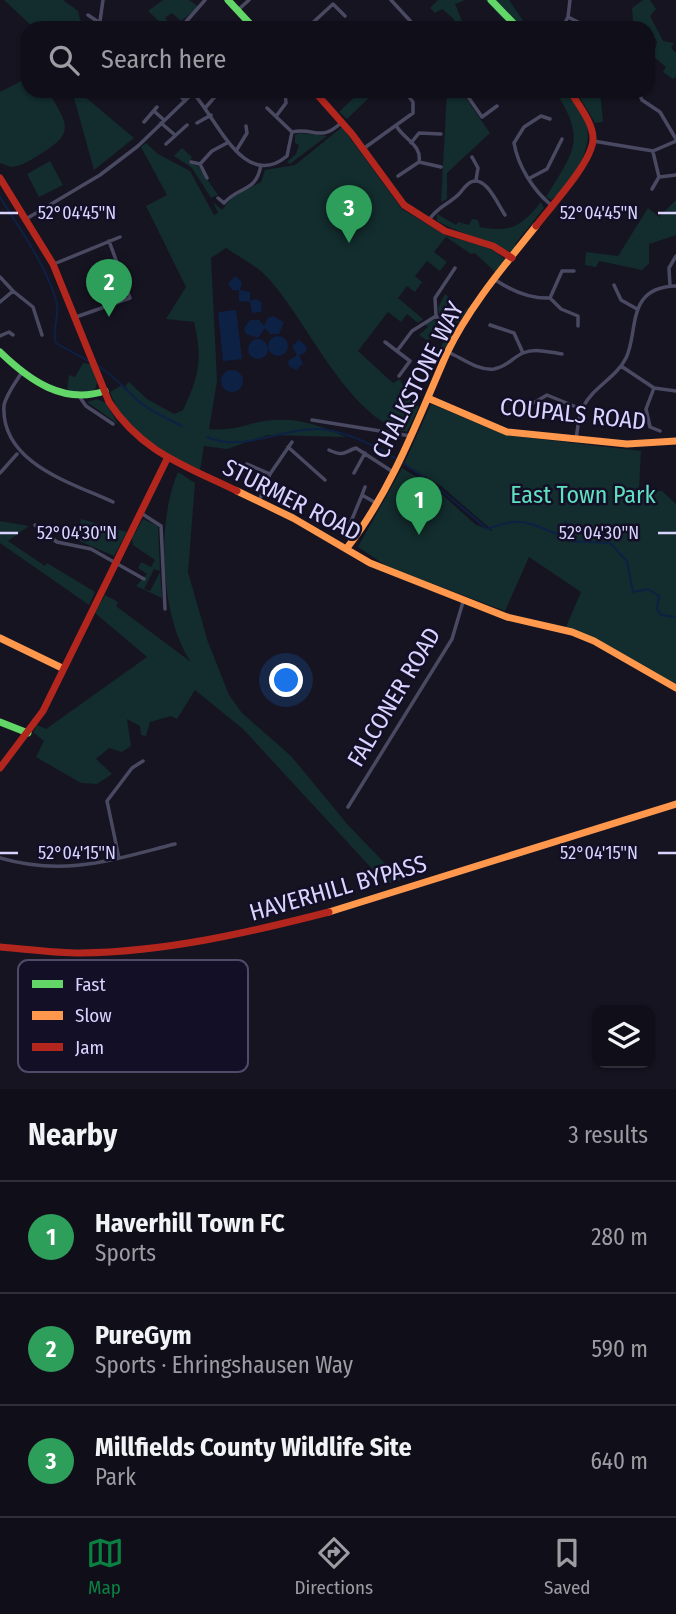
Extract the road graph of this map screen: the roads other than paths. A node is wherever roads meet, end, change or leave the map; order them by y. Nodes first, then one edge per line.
1 (102, 0) edge
2 (205, 0) edge
3 (228, 0) edge
4 (249, 0) edge
5 (391, 0) edge
6 (402, 0) edge
7 (491, 0) edge
8 (570, 0) edge
9 (331, 2) edge
10 (396, 5) junction
11 (238, 10) junction
12 (88, 15) dead end
13 (345, 16) dead end
14 (568, 17) junction
15 (94, 21) edge
16 (100, 21) edge
17 (187, 21) edge
18 (248, 21) edge
19 (313, 21) edge
20 (410, 21) edge
21 (511, 21) edge
22 (566, 21) edge
23 (576, 21) edge
24 (183, 98) edge
25 (188, 98) edge
26 (199, 98) edge
27 (214, 98) edge
28 (286, 98) edge
29 (323, 98) edge
30 (410, 98) edge
31 (469, 98) edge
32 (575, 98) edge
33 (641, 98) edge
34 (185, 101) junction
35 (497, 106) dead end
36 (206, 107) junction
37 (267, 108) dead end
38 (211, 115) junction
39 (277, 115) junction
40 (550, 119) dead end
41 (144, 122) dead end
42 (163, 122) junction
43 (342, 122) junction
44 (197, 123) dead end
45 (187, 125) dead end
46 (246, 126) dead end
47 (397, 127) junction
48 (292, 132) junction
49 (441, 134) dead end
50 (175, 135) junction
51 (562, 139) dead end
52 (676, 140) edge
53 (593, 141) junction
54 (227, 143) junction
55 (411, 143) junction
56 (166, 144) dead end
57 (363, 149) junction
58 (236, 151) junction
59 (653, 151) junction
60 (472, 157) dead end
61 (191, 162) dead end
62 (419, 162) junction
63 (200, 164) junction
64 (261, 165) junction
65 (441, 167) dead end
66 (402, 176) dead end
67 (676, 176) edge
68 (659, 177) junction
69 (0, 178) edge
70 (207, 178) dead end
71 (530, 178) junction
72 (476, 180) junction
73 (652, 189) dead end
74 (218, 198) dead end
75 (552, 206) junction
76 (505, 215) dead end
77 (26, 219) junction
78 (428, 222) junction
79 (120, 237) dead end
80 (109, 242) junction
81 (676, 256) edge
82 (512, 258) junction
83 (53, 264) junction
84 (455, 268) dead end
85 (574, 271) dead end
86 (0, 277) edge
87 (494, 279) junction
88 (614, 285) dead end
89 (670, 286) junction
90 (676, 286) edge
91 (13, 292) junction
92 (550, 298) junction
93 (0, 302) edge
94 (637, 309) junction
95 (436, 316) junction
96 (76, 317) junction
97 (490, 325) dead end
98 (578, 326) dead end
99 (460, 330) junction
100 (13, 335) dead end
101 (42, 335) dead end
102 (0, 336) edge
103 (384, 342) dead end
104 (397, 351) junction
105 (0, 352) edge
106 (448, 352) junction
107 (523, 353) junction
108 (562, 354) dead end
109 (621, 366) junction
110 (22, 372) junction
111 (399, 376) dead end
112 (654, 388) junction
113 (105, 391) junction
114 (676, 391) edge
115 (81, 399) junction
116 (430, 399) junction
117 (530, 405) dead end
118 (581, 409) junction
119 (312, 420) dead end
120 (113, 424) dead end
121 (660, 431) dead end
122 (411, 436) junction
123 (576, 439) junction
124 (676, 441) edge
125 (292, 442) dead end
126 (288, 447) junction
127 (329, 450) dead end
128 (365, 453) junction
129 (17, 454) junction
130 (167, 459) junction
131 (247, 464) dead end
132 (394, 470) junction
133 (0, 473) edge
134 (354, 473) dead end
135 (270, 474) junction
136 (325, 480) dead end
137 (365, 487) dead end
138 (362, 495) junction
139 (113, 502) dead end
140 (258, 502) junction
141 (376, 502) junction
142 (141, 513) junction
143 (350, 524) dead end
144 (34, 525) dead end
145 (347, 548) junction
146 (114, 562) junction
147 (144, 579) dead end
148 (463, 602) junction
149 (165, 609) dead end
150 (0, 638) edge
151 (62, 668) junction
152 (676, 688) edge
153 (0, 722) edge
154 (28, 733) junction
155 (143, 761) dead end
156 (0, 768) edge
157 (676, 804) edge
158 (348, 807) dead end
159 (175, 844) dead end
160 (0, 858) edge
161 (119, 858) junction
162 (0, 947) edge

1 - 16 street
2 - 17 street
3 - 11 main road
4 - 11 street
5 - 10 street
6 - 10 street
7 - 21 main road
8 - 14 street
9 - 13 street
9 - 19 street
10 - 20 street
11 - 18 main road
12 - 15 street
14 - 22 street
14 - 23 street
24 - 34 street
25 - 34 street
26 - 36 street
27 - 36 street
28 - 39 street
29 - 43 main road
30 - 47 street
31 - 35 street
32 - 53 main road
33 - 52 street
34 - 42 street
36 - 38 street
37 - 39 street
38 - 44 street
38 - 54 street
39 - 48 street
40 - 71 street
41 - 42 street
42 - 50 street
42 - 77 street
43 - 48 street
43 - 57 main road
45 - 50 street
46 - 58 street
47 - 55 street
47 - 57 street
48 - 64 street
49 - 55 street
50 - 56 street
51 - 71 street
52 - 59 street
53 - 59 street
53 - 75 main road, CHALKSTONE WAY
54 - 58 street
54 - 63 street
55 - 62 street
57 - 78 main road
58 - 64 street
59 - 68 street
60 - 72 street
61 - 63 street
62 - 65 street
62 - 66 street
63 - 70 street
64 - 74 street
67 - 68 street
68 - 73 street
69 - 77 main road, STURMER ROAD
71 - 75 street
72 - 76 street
72 - 78 street
75 - 82 main road, CHALKSTONE WAY
77 - 83 main road, STURMER ROAD
78 - 82 main road
79 - 80 street
80 - 83 street
80 - 96 street
81 - 89 street
82 - 87 main road, CHALKSTONE WAY
83 - 96 main road, STURMER ROAD
84 - 95 street
85 - 92 street
86 - 91 street
87 - 92 street
87 - 99 main road, CHALKSTONE WAY
88 - 94 street
89 - 90 street
89 - 94 street
91 - 93 street
91 - 101 street
92 - 98 street
94 - 109 street
95 - 99 street
95 - 104 street
96 - 113 main road, STURMER ROAD
97 - 107 street
99 - 106 main road, CHALKSTONE WAY
100 - 102 street
103 - 104 street
104 - 111 street
105 - 110 main road
106 - 107 street
106 - 116 main road, CHALKSTONE WAY
107 - 108 street
109 - 112 street
109 - 118 street
110 - 115 main road
110 - 129 street
112 - 114 street
112 - 121 street
113 - 115 main road
113 - 130 main road, STURMER ROAD
115 - 120 street
116 - 122 main road, CHALKSTONE WAY
116 - 123 main road, COUPALS ROAD
117 - 118 street
118 - 123 street
119 - 122 street
122 - 132 main road, CHALKSTONE WAY
123 - 124 main road, COUPALS ROAD
125 - 126 street
126 - 135 street
126 - 136 street
127 - 128 street
128 - 132 street
128 - 134 street
129 - 133 street
129 - 139 street
130 - 140 main road, STURMER ROAD
130 - 142 main road
131 - 135 street
132 - 141 main road, CHALKSTONE WAY
135 - 140 street
137 - 138 street
138 - 141 street
138 - 143 street
140 - 145 main road, STURMER ROAD
141 - 145 main road, CHALKSTONE WAY
142 - 146 main road
142 - 149 street
144 - 146 street
145 - 148 main road, STURMER ROAD
146 - 147 street
146 - 151 main road
148 - 152 main road, STURMER ROAD
148 - 158 street, FALCONER ROAD
150 - 151 main road
151 - 154 main road
153 - 154 main road
154 - 156 main road
155 - 161 street
157 - 162 main road, HAVERHILL BYPASS
159 - 161 street
160 - 161 street

